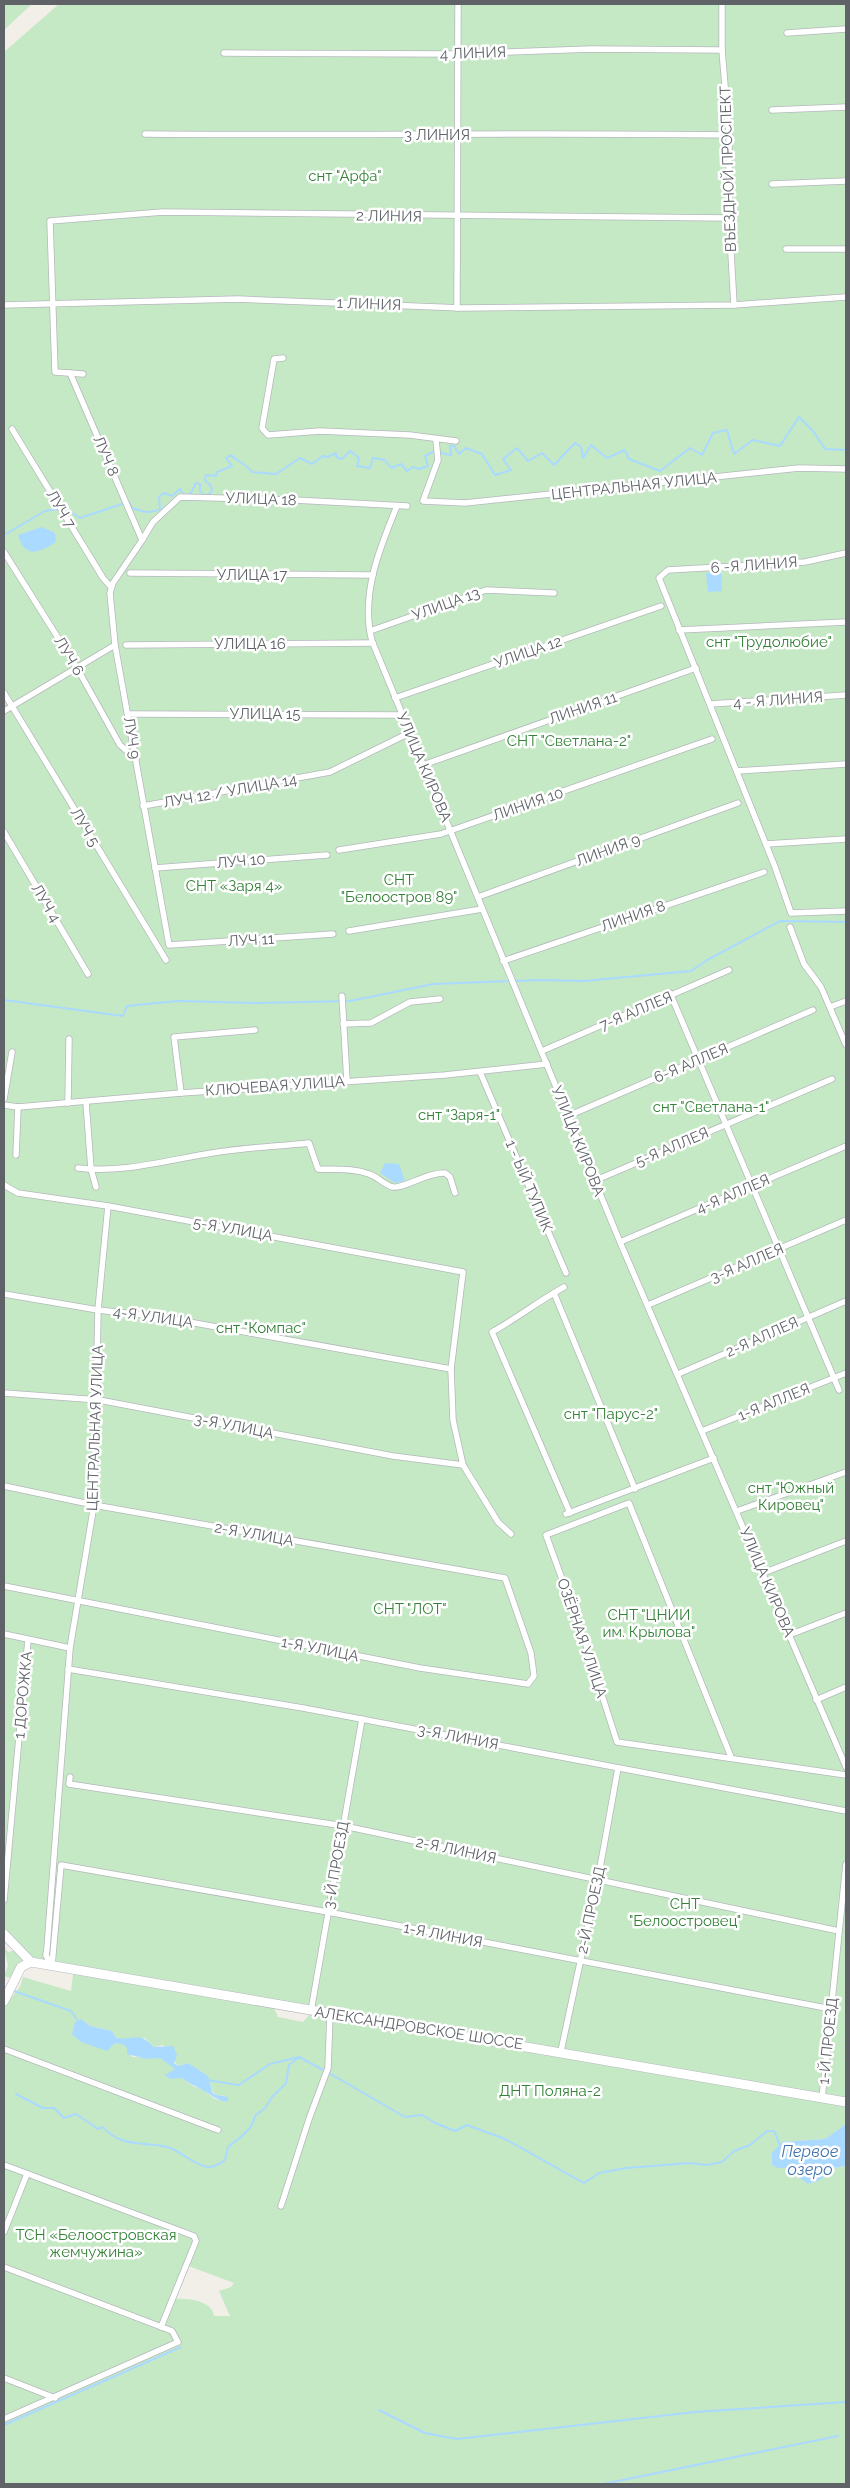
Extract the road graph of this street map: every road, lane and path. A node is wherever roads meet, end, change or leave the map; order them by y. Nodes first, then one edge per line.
1 (458, 4) edge
2 (722, 4) edge
3 (846, 29) edge
4 (787, 33) dead end
5 (722, 50) junction
6 (224, 54) dead end
7 (458, 54) junction
8 (846, 107) edge
9 (772, 110) dead end
10 (145, 134) dead end
11 (729, 135) junction
12 (459, 136) junction
13 (846, 181) edge
14 (772, 184) dead end
15 (456, 217) junction
16 (729, 218) junction
17 (786, 249) dead end
18 (846, 249) edge
19 (846, 297) edge
20 (52, 302) junction
21 (4, 305) edge
22 (734, 305) junction
23 (457, 308) junction
24 (283, 358) dead end
25 (70, 373) junction
26 (82, 374) dead end
27 (12, 429) dead end
28 (436, 440) junction
29 (456, 441) dead end
30 (846, 470) edge
31 (397, 506) junction
32 (406, 506) dead end
33 (143, 538) junction
34 (4, 552) edge
35 (846, 553) edge
36 (130, 574) dead end
37 (373, 575) junction
38 (111, 587) junction
39 (554, 593) dead end
40 (661, 606) dead end
41 (846, 622) edge
42 (679, 630) junction
43 (370, 631) junction
44 (373, 643) junction
45 (126, 644) dead end
46 (116, 645) junction
47 (77, 668) junction
48 (696, 668) junction
49 (4, 693) edge
50 (846, 695) edge
51 (395, 698) junction
52 (710, 704) junction
53 (12, 706) junction
54 (4, 711) edge
55 (129, 714) junction
56 (401, 715) junction
57 (409, 734) junction
58 (712, 739) dead end
59 (136, 759) junction
60 (846, 764) edge
61 (423, 765) junction
62 (737, 771) junction
63 (738, 803) dead end
64 (143, 806) junction
65 (450, 831) junction
66 (4, 832) edge
67 (846, 840) edge
68 (766, 844) junction
69 (339, 850) dead end
70 (326, 855) dead end
71 (155, 868) junction
72 (764, 872) dead end
73 (478, 897) junction
74 (482, 908) junction
75 (846, 911) edge
76 (790, 927) dead end
77 (349, 932) dead end
78 (333, 934) dead end
79 (169, 945) joint
80 (166, 960) dead end
81 (503, 961) junction
82 (730, 970) dead end
83 (88, 974) dead end
84 (671, 995) junction
85 (342, 996) dead end
86 (440, 999) dead end
87 (846, 1001) edge
88 (830, 1007) junction
89 (814, 1010) dead end
90 (343, 1024) junction
91 (255, 1030) dead end
92 (69, 1039) dead end
93 (846, 1045) edge
94 (542, 1051) junction
95 (12, 1052) dead end
96 (699, 1060) junction
97 (547, 1064) junction
98 (480, 1072) junction
99 (832, 1079) dead end
100 (347, 1081) junction
101 (181, 1093) junction
102 (4, 1099) edge
103 (86, 1102) junction
104 (68, 1103) junction
105 (4, 1105) edge
106 (18, 1107) junction
107 (568, 1116) junction
108 (727, 1124) junction
109 (846, 1146) edge
110 (16, 1154) dead end
111 (78, 1168) dead end
112 (91, 1169) junction
113 (594, 1180) junction
114 (4, 1185) edge
115 (752, 1186) junction
116 (96, 1187) dead end
117 (454, 1193) dead end
118 (108, 1206) junction
119 (846, 1220) edge
120 (620, 1242) junction
121 (778, 1250) junction
122 (566, 1273) dead end
123 (564, 1288) dead end
124 (554, 1293) junction
125 (4, 1294) edge
126 (846, 1301) edge
127 (648, 1305) junction
128 (98, 1310) junction
129 (807, 1317) junction
130 (450, 1369) junction
131 (846, 1373) edge
132 (678, 1374) junction
133 (834, 1378) junction
134 (839, 1390) dead end
135 (4, 1393) edge
136 (98, 1400) junction
137 (702, 1431) junction
138 (714, 1458) junction
139 (463, 1465) junction
140 (846, 1472) edge
141 (4, 1486) edge
142 (635, 1488) junction
143 (94, 1505) junction
144 (737, 1511) junction
145 (511, 1534) dead end
146 (846, 1541) edge
147 (763, 1573) junction
148 (505, 1578) joint
149 (4, 1586) edge
150 (78, 1602) junction
151 (846, 1613) edge
152 (4, 1634) edge
153 (789, 1635) junction
154 (28, 1640) junction
155 (70, 1648) junction
156 (68, 1669) junction
157 (846, 1687) edge
158 (816, 1700) junction
159 (362, 1719) junction
160 (731, 1757) junction
161 (618, 1768) junction
162 (846, 1768) edge
163 (846, 1775) edge
164 (70, 1780) dead end
165 (846, 1811) edge
166 (344, 1826) junction
167 (846, 1864) edge
168 (598, 1879) junction
169 (4, 1900) edge
170 (328, 1912) junction
171 (839, 1931) junction
172 (4, 1934) edge
173 (30, 1962) junction
174 (580, 1962) junction
175 (52, 1965) junction
176 (4, 2001) edge
177 (831, 2010) junction
178 (311, 2011) junction
179 (330, 2014) junction
180 (4, 2050) edge
181 (562, 2051) junction
182 (822, 2099) junction
183 (846, 2102) edge
184 (218, 2130) dead end
185 (4, 2165) edge
186 (27, 2174) junction
187 (281, 2206) dead end
188 (4, 2232) edge
189 (4, 2267) edge
190 (161, 2327) junction
191 (4, 2378) edge
192 (55, 2398) junction
193 (4, 2419) edge

1 - 7 street
2 - 5 street, ВЪЕЗДНОЙ ПРОСПЕКТ
3 - 4 street
5 - 7 street, 4 ЛИНИЯ
5 - 11 street, ВЪЕЗДНОЙ ПРОСПЕКТ
6 - 7 street, 4 ЛИНИЯ
7 - 12 street
8 - 9 street
10 - 12 street, 3 ЛИНИЯ
11 - 12 street, 3 ЛИНИЯ
11 - 16 street, ВЪЕЗДНОЙ ПРОСПЕКТ
12 - 15 street
13 - 14 street
15 - 16 street, 2 ЛИНИЯ
15 - 20 street, 2 ЛИНИЯ
15 - 23 street
16 - 22 street, ВЪЕЗДНОЙ ПРОСПЕКТ
17 - 18 street
19 - 22 street, 1 ЛИНИЯ
20 - 21 street, 1 ЛИНИЯ
20 - 23 street, 1 ЛИНИЯ
20 - 25 street
22 - 23 street, 1 ЛИНИЯ
24 - 28 street
25 - 26 street
25 - 33 street, ЛУЧ 8
27 - 38 street, ЛУЧ 7
28 - 29 street
28 - 30 street, ЦЕНТРАЛЬНАЯ УЛИЦА
31 - 32 street
31 - 33 street, УЛИЦА 18
31 - 37 street, УЛИЦА КИРОВА
33 - 38 street
34 - 47 street, ЛУЧ 6
35 - 42 street, 6 -Я ЛИНИЯ
36 - 37 street, УЛИЦА 17
37 - 43 street, УЛИЦА КИРОВА
38 - 46 street, ЛУЧ 9
39 - 43 street, УЛИЦА 13
40 - 51 street, УЛИЦА 12
41 - 42 street
42 - 48 street
43 - 44 street, УЛИЦА КИРОВА
44 - 45 street, УЛИЦА 16
44 - 51 street, УЛИЦА КИРОВА
46 - 47 street
46 - 55 street, ЛУЧ 9
47 - 53 street
47 - 59 street, ЛУЧ 6
48 - 52 street
48 - 61 street, ЛИНИЯ 11
49 - 53 street, ЛУЧ 5
50 - 52 street, 4 - Я ЛИНИЯ
51 - 56 street, УЛИЦА КИРОВА
52 - 62 street
53 - 54 street
53 - 80 street, ЛУЧ 5
55 - 56 street, УЛИЦА 15
55 - 59 street, ЛУЧ 9
56 - 57 street, УЛИЦА КИРОВА
57 - 61 street, УЛИЦА КИРОВА
57 - 64 street, ЛУЧ 12 / УЛИЦА 14
58 - 65 street, ЛИНИЯ 10
59 - 64 street, ЛУЧ 9
60 - 62 street
61 - 65 street, УЛИЦА КИРОВА
62 - 68 street
63 - 73 street, ЛИНИЯ 9
64 - 71 street, ЛУЧ 9
65 - 69 street, ЛИНИЯ 10
65 - 73 street, УЛИЦА КИРОВА
66 - 83 street, ЛУЧ 4
67 - 68 street
68 - 75 street
70 - 71 street, ЛУЧ 10
71 - 79 street, ЛУЧ 9
72 - 81 street, ЛИНИЯ 8
73 - 74 street, УЛИЦА КИРОВА
74 - 77 street
74 - 81 street, УЛИЦА КИРОВА
76 - 88 street
78 - 79 street, ЛУЧ 11
81 - 94 street, УЛИЦА КИРОВА
82 - 84 street, 7-Я АЛЛЕЯ
84 - 94 street, 7-Я АЛЛЕЯ
84 - 96 street
85 - 90 street
86 - 90 street
87 - 88 street
88 - 93 street
89 - 96 street, 6-Я АЛЛЕЯ
90 - 100 street
91 - 101 street
92 - 104 street
94 - 97 street, УЛИЦА КИРОВА
95 - 102 street
96 - 107 street, 6-Я АЛЛЕЯ
96 - 108 street
97 - 98 street, КЛЮЧЕВАЯ УЛИЦА
97 - 107 street, УЛИЦА КИРОВА
98 - 100 street, КЛЮЧЕВАЯ УЛИЦА
98 - 122 street, 1 - ЫЙ ТУПИК
99 - 108 street, 5-Я АЛЛЕЯ
100 - 101 street, КЛЮЧЕВАЯ УЛИЦА
101 - 103 street, КЛЮЧЕВАЯ УЛИЦА
103 - 104 street, КЛЮЧЕВАЯ УЛИЦА
103 - 112 street
104 - 106 street, КЛЮЧЕВАЯ УЛИЦА
105 - 106 street, КЛЮЧЕВАЯ УЛИЦА
106 - 110 street
107 - 113 street, УЛИЦА КИРОВА
108 - 113 street, 5-Я АЛЛЕЯ
108 - 115 street
109 - 115 street, 4-Я АЛЛЕЯ
111 - 112 street
112 - 116 street
112 - 117 street
113 - 120 street, УЛИЦА КИРОВА
114 - 118 street, 5-Я УЛИЦА
115 - 120 street, 4-Я АЛЛЕЯ
115 - 121 street
118 - 128 street, ЦЕНТРАЛЬНАЯ УЛИЦА
118 - 130 street, 5-Я УЛИЦА
119 - 121 street, 3-Я АЛЛЕЯ
120 - 127 street, УЛИЦА КИРОВА
121 - 127 street, 3-Я АЛЛЕЯ
121 - 129 street
123 - 124 street
124 - 142 street
124 - 142 street
125 - 128 street, 4-Я УЛИЦА
126 - 129 street, 2-Я АЛЛЕЯ
127 - 132 street, УЛИЦА КИРОВА
128 - 130 street, 4-Я УЛИЦА
128 - 136 street, ЦЕНТРАЛЬНАЯ УЛИЦА
129 - 132 street, 2-Я АЛЛЕЯ
129 - 133 street
130 - 139 street
131 - 133 street, 1-Я АЛЛЕЯ
132 - 137 street, УЛИЦА КИРОВА
133 - 134 street
133 - 137 street, 1-Я АЛЛЕЯ
135 - 136 street, 3-Я УЛИЦА
136 - 139 street, 3-Я УЛИЦА
136 - 143 street, ЦЕНТРАЛЬНАЯ УЛИЦА
137 - 138 street, УЛИЦА КИРОВА
138 - 142 street
138 - 144 street, УЛИЦА КИРОВА
139 - 145 street
140 - 144 street
141 - 143 street, 2-Я УЛИЦА
143 - 148 street, 2-Я УЛИЦА
143 - 150 street, ЦЕНТРАЛЬНАЯ УЛИЦА
144 - 147 street, УЛИЦА КИРОВА
146 - 147 street
147 - 153 street, УЛИЦА КИРОВА
148 - 150 street, 1-Я УЛИЦА
149 - 150 street, 1-Я УЛИЦА
150 - 155 street, ЦЕНТРАЛЬНАЯ УЛИЦА
151 - 153 street
152 - 154 street
153 - 158 street, УЛИЦА КИРОВА
154 - 155 street
154 - 169 street, 1 ДОРОЖКА
155 - 156 street, ЦЕНТРАЛЬНАЯ УЛИЦА
156 - 159 street, 3-Я ЛИНИЯ
156 - 175 street, ЦЕНТРАЛЬНАЯ УЛИЦА
157 - 158 street
158 - 162 street, УЛИЦА КИРОВА
159 - 161 street, 3-Я ЛИНИЯ
159 - 166 street, 3-Й ПРОЕЗД
160 - 160 street, ОЗЁРНАЯ УЛИЦА
160 - 163 street
161 - 165 street, 3-Я ЛИНИЯ
161 - 168 street, 2-Й ПРОЕЗД
164 - 166 street, 2-Я ЛИНИЯ
166 - 168 street, 2-Я ЛИНИЯ
166 - 170 street, 3-Й ПРОЕЗД
167 - 171 street, 1-Й ПРОЕЗД
168 - 171 street, 2-Я ЛИНИЯ
168 - 174 street, 2-Й ПРОЕЗД
170 - 174 street, 1-Я ЛИНИЯ
170 - 175 street, 1-Я ЛИНИЯ
170 - 178 street, 3-Й ПРОЕЗД
171 - 177 street, 1-Й ПРОЕЗД
172 - 173 street
173 - 175 street, АЛЕКСАНДРОВСКОЕ ШОССЕ
173 - 176 street
174 - 177 street, 1-Я ЛИНИЯ
174 - 181 street, 2-Й ПРОЕЗД
175 - 178 street, АЛЕКСАНДРОВСКОЕ ШОССЕ
177 - 182 street, 1-Й ПРОЕЗД
178 - 179 street, АЛЕКСАНДРОВСКОЕ ШОССЕ
179 - 181 street, АЛЕКСАНДРОВСКОЕ ШОССЕ
179 - 187 street
180 - 184 street
181 - 182 street, АЛЕКСАНДРОВСКОЕ ШОССЕ
182 - 183 street, АЛЕКСАНДРОВСКОЕ ШОССЕ
185 - 186 street
186 - 188 street
186 - 190 street
189 - 190 street
190 - 192 street
191 - 192 street
192 - 193 street

